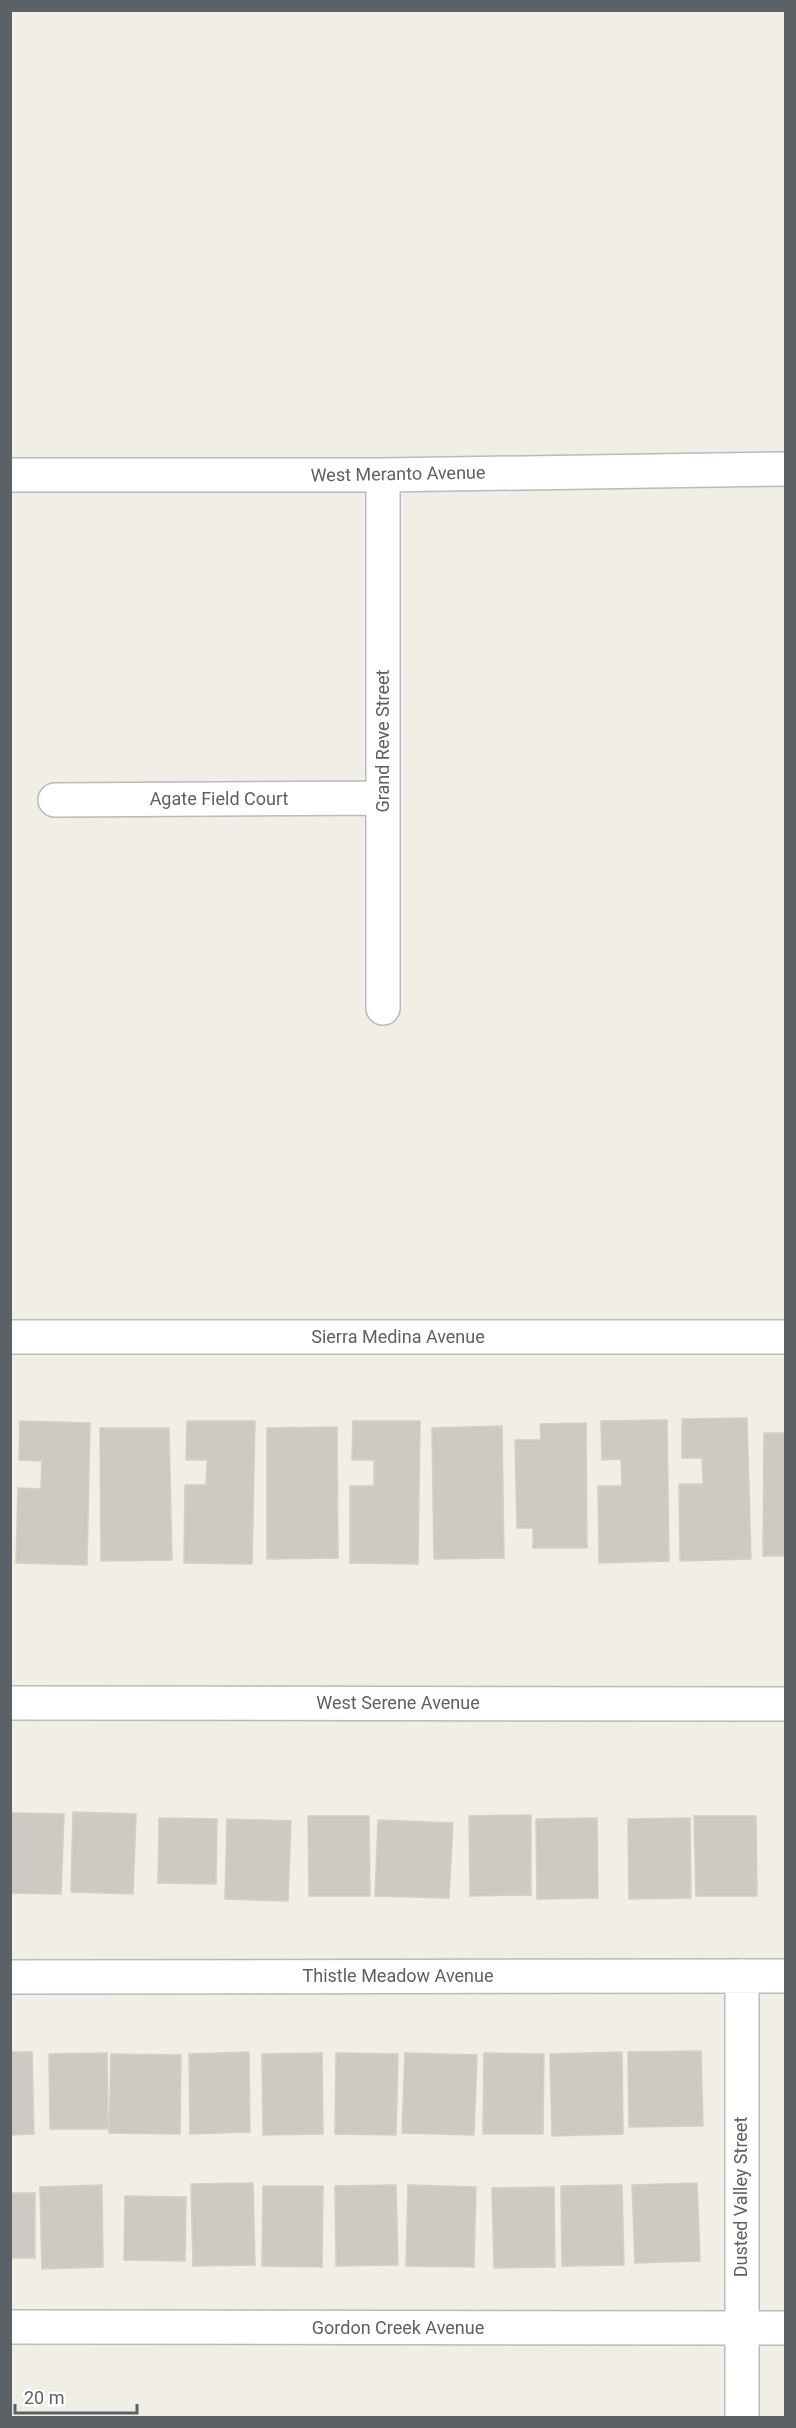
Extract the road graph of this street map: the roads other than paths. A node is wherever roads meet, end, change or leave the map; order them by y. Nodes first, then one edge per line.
1 (786, 469) edge
2 (10, 475) edge
3 (383, 475) junction
4 (383, 798) junction
5 (55, 800) dead end
6 (383, 1008) dead end
7 (10, 1337) edge
8 (786, 1337) edge
9 (10, 1703) edge
10 (786, 1704) edge
11 (742, 1976) junction
12 (786, 1976) edge
13 (10, 1977) edge
14 (10, 2327) edge
15 (786, 2328) edge
16 (741, 2329) junction
17 (742, 2418) edge

1 - 3 street, West Meranto Avenue
2 - 3 street, West Meranto Avenue
3 - 4 street, Grand Reve Street
4 - 5 street, Agate Field Court
4 - 6 street, Grand Reve Street
7 - 8 street, Sierra Medina Avenue
9 - 10 street, West Serene Avenue
11 - 12 street, Thistle Meadow Avenue
11 - 13 street, Thistle Meadow Avenue
11 - 16 street, Dusted Valley Street
14 - 16 street, Gordon Creek Avenue
15 - 16 street, Gordon Creek Avenue
16 - 17 street, Dusted Valley Street

